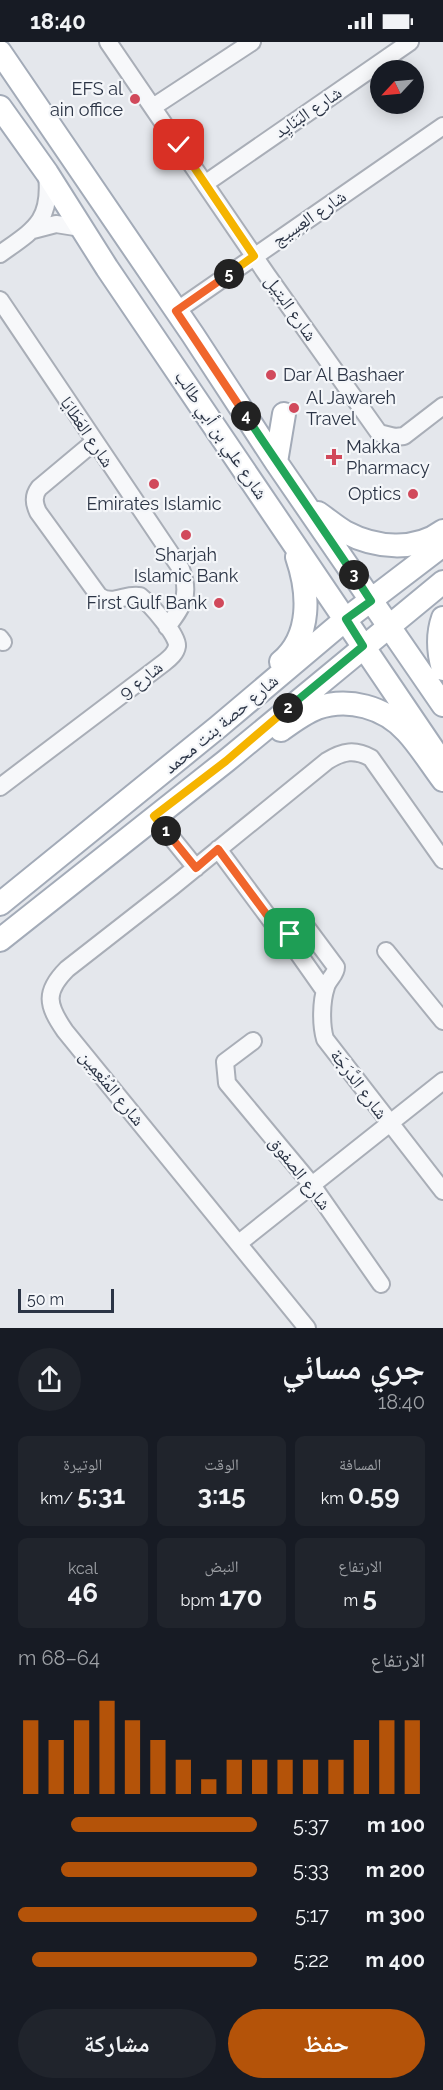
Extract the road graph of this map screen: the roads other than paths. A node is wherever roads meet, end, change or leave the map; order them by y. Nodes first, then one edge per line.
1 (108, 42) edge
2 (252, 42) edge
3 (410, 42) edge
4 (0, 52) edge
5 (0, 107) edge
6 (153, 107) junction
7 (443, 126) edge
8 (47, 173) junction
9 (206, 183) junction
10 (81, 228) junction
11 (33, 230) junction
12 (0, 254) edge
13 (254, 256) junction
14 (0, 300) edge
15 (176, 311) junction
16 (443, 406) edge
17 (284, 414) dead end
18 (94, 442) junction
19 (237, 458) junction
20 (276, 462) junction
21 (305, 503) junction
22 (443, 531) edge
23 (443, 545) edge
24 (443, 582) edge
25 (371, 601) junction
26 (443, 618) edge
27 (346, 619) junction
28 (389, 626) junction
29 (167, 627) junction
30 (363, 646) junction
31 (443, 669) edge
32 (443, 705) edge
33 (232, 714) junction
34 (226, 761) junction
35 (443, 764) edge
36 (443, 780) edge
37 (0, 787) edge
38 (154, 816) junction
39 (218, 849) junction
40 (443, 860) edge
41 (196, 868) junction
42 (0, 904) edge
43 (286, 936) junction
44 (0, 940) edge
45 (386, 951) dead end
46 (324, 990) junction
47 (443, 1021) edge
48 (253, 1041) dead end
49 (443, 1081) edge
50 (390, 1125) junction
51 (312, 1185) junction
52 (443, 1191) edge
53 (239, 1243) junction
54 (381, 1284) dead end
55 (307, 1328) edge

1 - 6 street, شارع البتيل
2 - 6 street
3 - 9 street, شارع البَنَايِد
4 - 15 main road, شارع علي بن أبي طالب
5 - 8 main road, شارع علي بن أبي طالب
6 - 9 street, شارع البتيل
7 - 13 street, شارع العِسِيج
8 - 10 main road, شارع علي بن أبي طالب
8 - 11 street
9 - 13 street, شارع البتيل
10 - 11 street
10 - 19 main road, شارع علي بن أبي طالب
11 - 12 street
13 - 15 street, شارع العِسِيج
13 - 16 street, شارع البتيل
14 - 18 street, شارع العَطَايَا
15 - 20 main road, شارع علي بن أبي طالب
17 - 20 main road
18 - 29 street, شارع العَطَايَا
18 - 29 street, شارع 9
19 - 27 main road, شارع علي بن أبي طالب
19 - 33 main road
20 - 21 main road, شارع علي بن أبي طالب
21 - 22 main road
21 - 25 main road, شارع علي بن أبي طالب
23 - 25 main road, شارع حصة بنت محمد
24 - 28 main road, شارع حصة بنت محمد
25 - 27 main road, شارع حصة بنت محمد
25 - 28 main road, شارع علي بن أبي طالب
26 - 31 main road
27 - 30 main road, شارع علي بن أبي طالب
27 - 33 main road, شارع حصة بنت محمد
28 - 30 main road, شارع حصة بنت محمد
28 - 32 main road, شارع علي بن أبي طالب
29 - 37 street, شارع 9
30 - 34 main road, شارع حصة بنت محمد
30 - 35 main road, شارع علي بن أبي طالب
33 - 42 main road, شارع حصة بنت محمد
34 - 36 main road
34 - 38 main road, شارع حصة بنت محمد
38 - 41 street
38 - 44 main road, شارع حصة بنت محمد
39 - 40 street, شارع المُنْعِمِين
39 - 41 street, شارع المُنْعِمِين
39 - 43 street
41 - 53 street, شارع المُنْعِمِين
43 - 46 street
43 - 46 street, شارع الدَّرَجَة
45 - 47 street
46 - 50 street, شارع الدَّرَجَة
48 - 51 street, شارع الصفوق
49 - 50 street
50 - 51 street
50 - 52 street, شارع الدَّرَجَة
51 - 53 street
51 - 54 street, شارع الصفوق
53 - 55 street, شارع المُنْعِمِين

